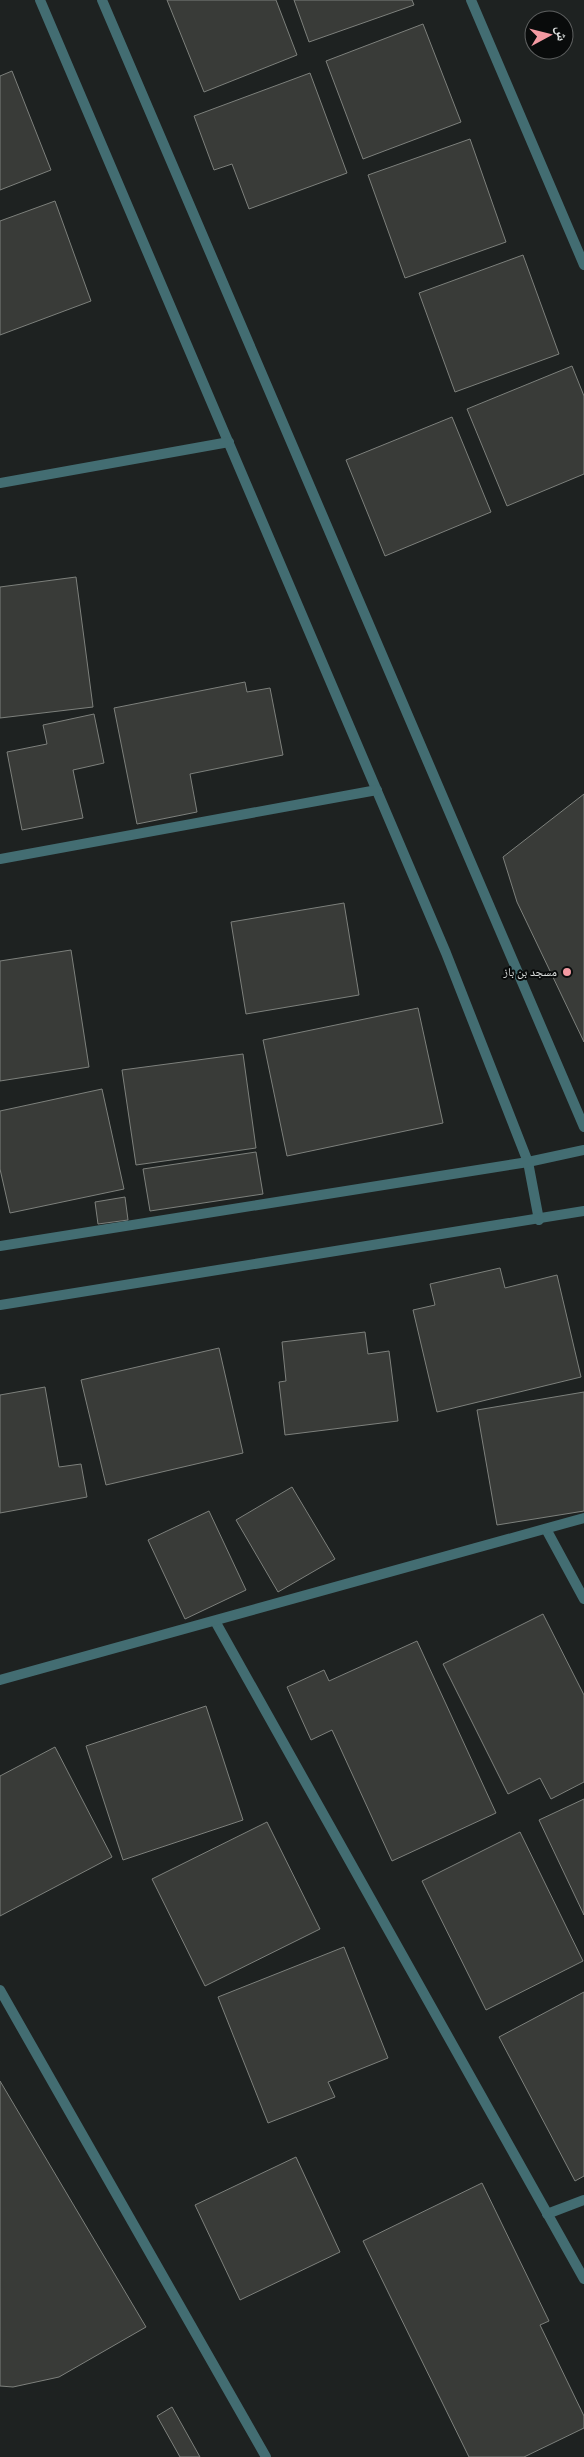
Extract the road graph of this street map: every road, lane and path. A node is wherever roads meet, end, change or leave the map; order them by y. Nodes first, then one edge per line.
1 (40, 0) edge
2 (102, 0) edge
3 (471, 0) edge
4 (584, 265) edge
5 (229, 442) junction
6 (0, 483) edge
7 (377, 790) junction
8 (0, 859) edge
9 (584, 1127) edge
10 (584, 1150) edge
11 (528, 1162) junction
12 (584, 1211) edge
13 (539, 1220) junction
14 (0, 1246) edge
15 (0, 1305) edge
16 (584, 1518) edge
17 (546, 1529) junction
18 (584, 1599) edge
19 (215, 1621) junction
20 (0, 1680) edge
21 (0, 1990) edge
22 (584, 2200) edge
23 (548, 2214) junction
24 (584, 2279) edge
25 (266, 2457) edge

1 - 5 street
2 - 9 street
3 - 4 street
5 - 6 street
5 - 7 street
7 - 8 street
7 - 11 street
10 - 11 street
11 - 13 street
11 - 14 street
12 - 13 street
13 - 15 street
16 - 17 street
17 - 18 street
17 - 19 street
19 - 20 street
19 - 23 street
21 - 25 street
22 - 23 street
23 - 24 street

